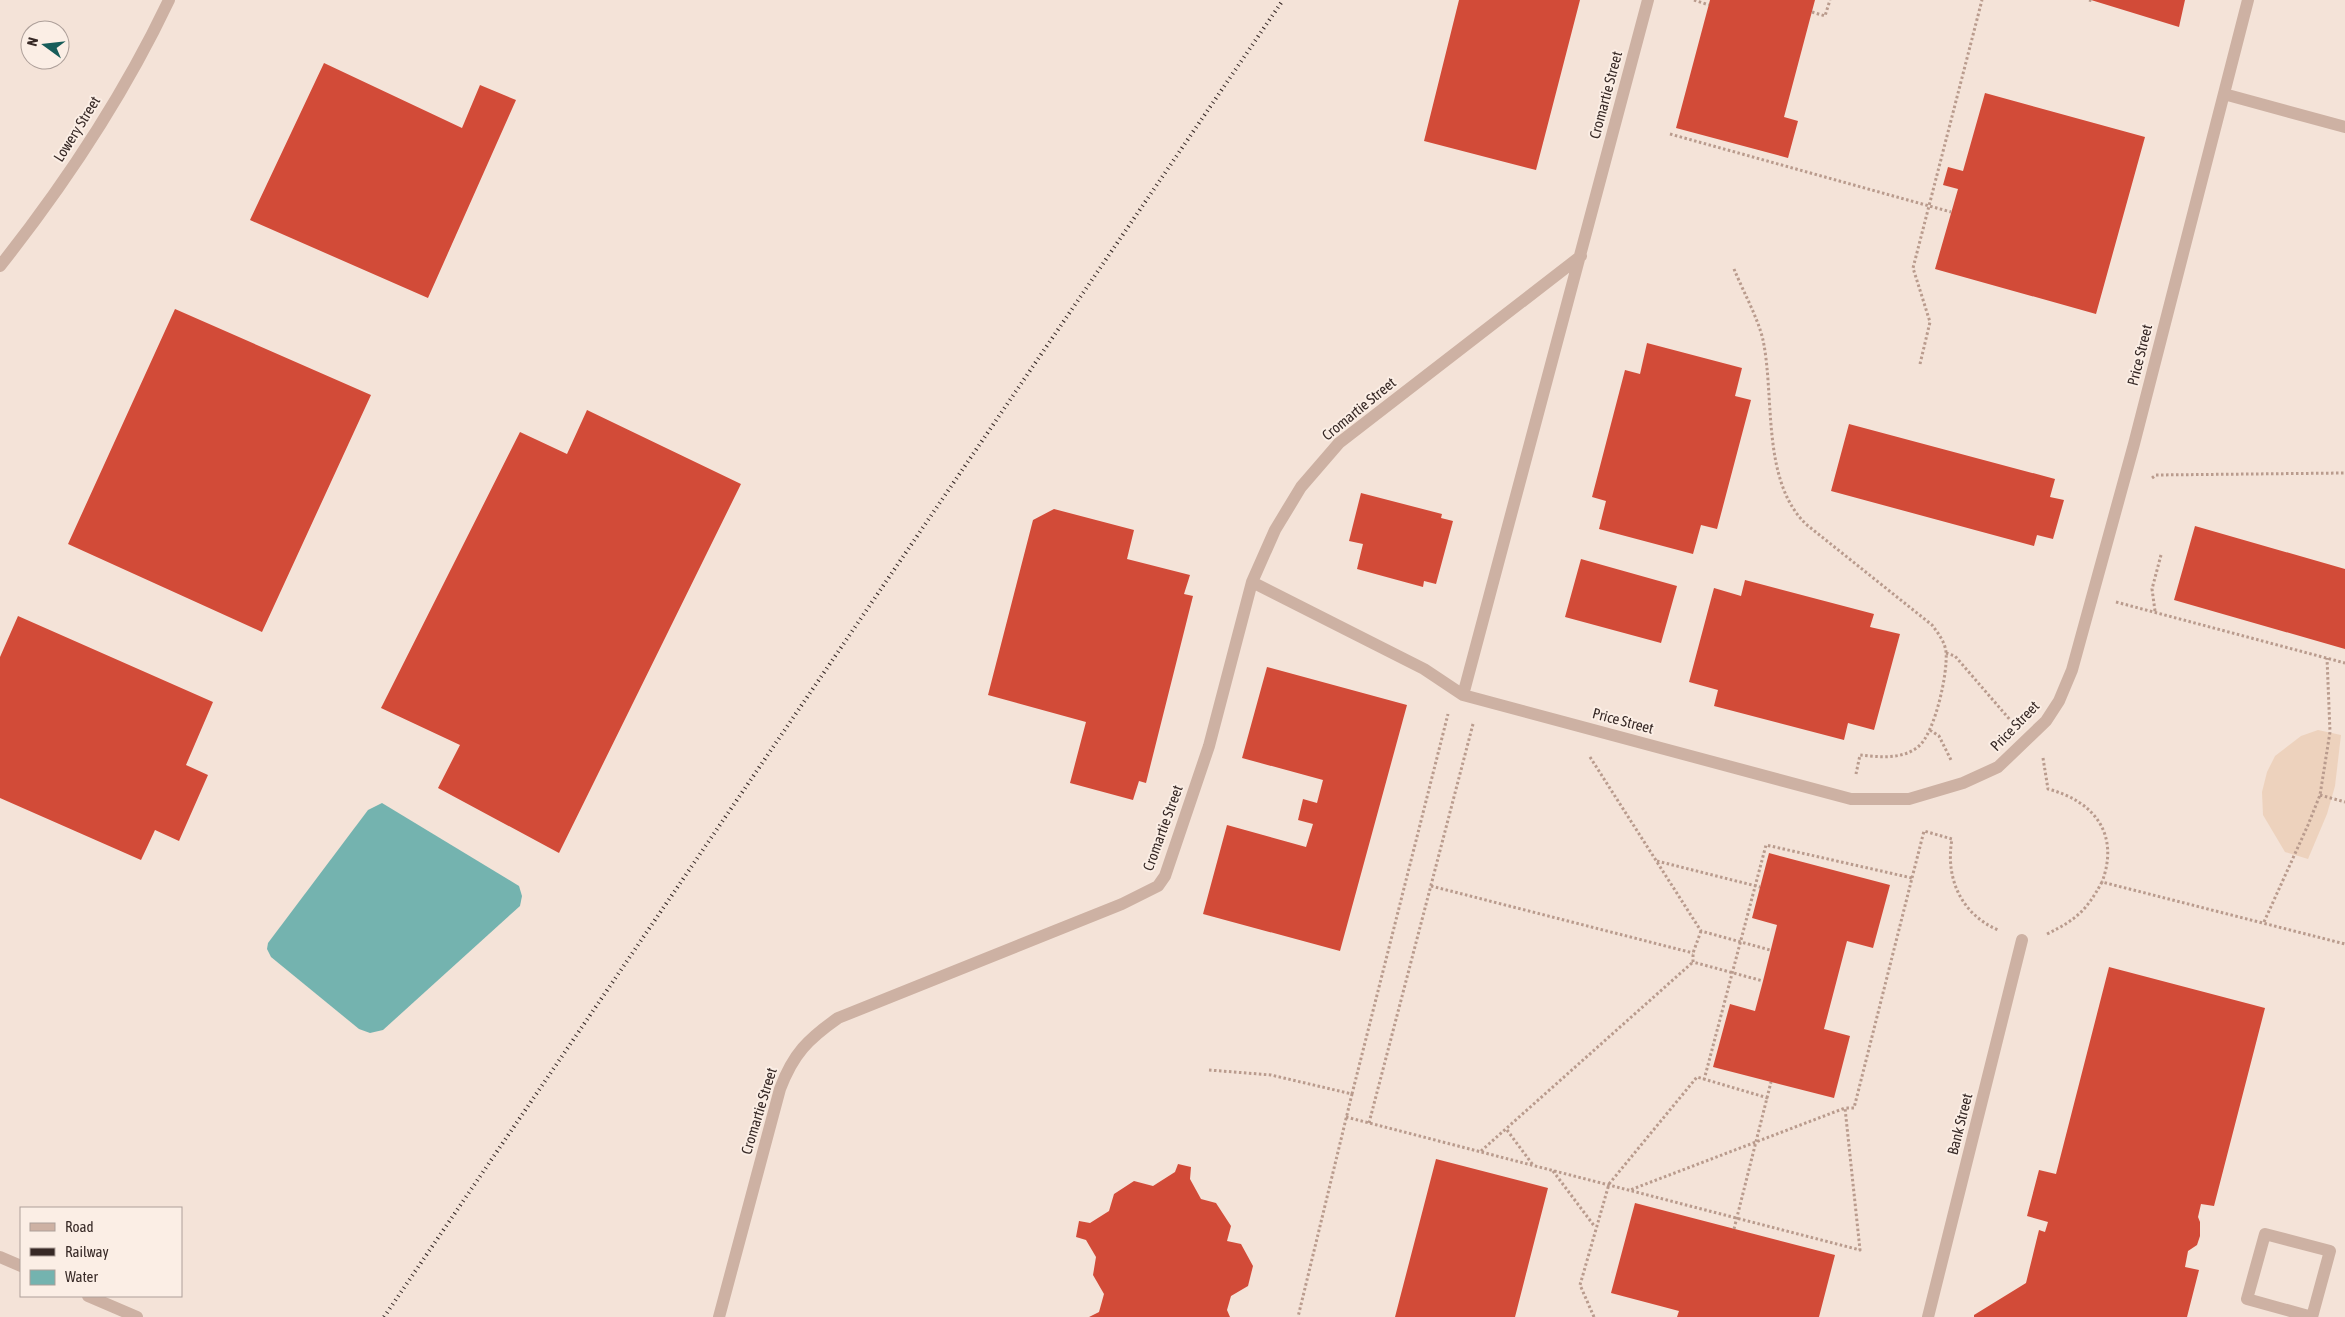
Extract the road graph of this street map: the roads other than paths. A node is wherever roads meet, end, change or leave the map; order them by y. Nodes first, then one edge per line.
1 (169, 0) edge
2 (1648, 0) edge
3 (2248, 0) edge
4 (2224, 94) junction
5 (2345, 127) edge
6 (1581, 256) junction
7 (0, 266) edge
8 (1252, 582) junction
9 (1459, 692) junction
10 (2022, 940) road end
11 (0, 1257) edge
12 (20, 1266) edge
13 (90, 1297) edge
14 (137, 1317) edge
15 (719, 1317) edge
16 (1928, 1317) edge
17 (2312, 1317) edge

1 - 7 street, Lowery Street
2 - 6 street, Cromartie Street
3 - 4 street, Price Street
4 - 5 street
4 - 9 street, Price Street
6 - 8 street, Cromartie Street
6 - 9 street, Cromartie Street
8 - 9 street, Price Street
8 - 15 street, Cromartie Street
10 - 16 street, Bank Street
11 - 12 street
13 - 14 street
17 - 17 street

